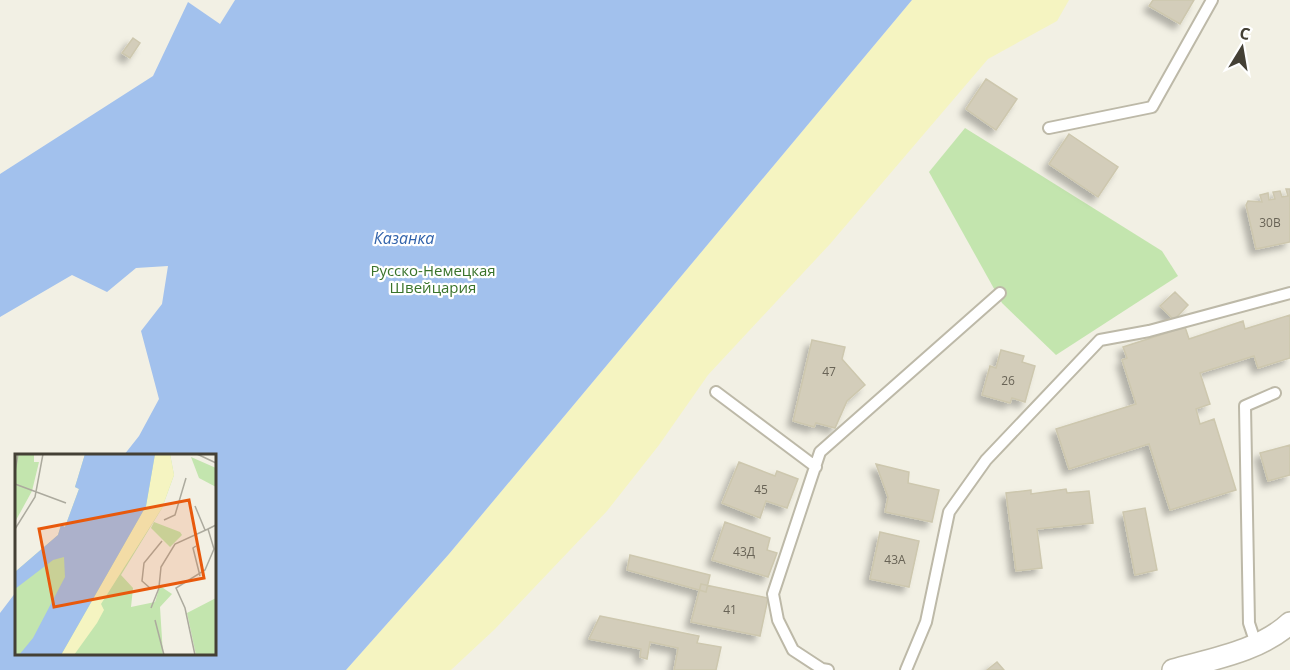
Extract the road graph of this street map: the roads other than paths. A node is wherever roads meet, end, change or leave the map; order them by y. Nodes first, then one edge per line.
1 (1212, 0) edge
2 (1049, 128) dead end
3 (1000, 293) dead end
4 (1290, 293) edge
5 (716, 392) dead end
6 (1275, 393) dead end
7 (816, 467) junction
8 (1290, 624) edge
9 (1256, 644) junction
10 (828, 670) edge
11 (906, 670) edge
12 (1173, 670) edge

1 - 2 lane
3 - 7 lane
4 - 11 lane
5 - 7 lane
6 - 9 lane
7 - 10 lane
8 - 9 street
9 - 12 street

